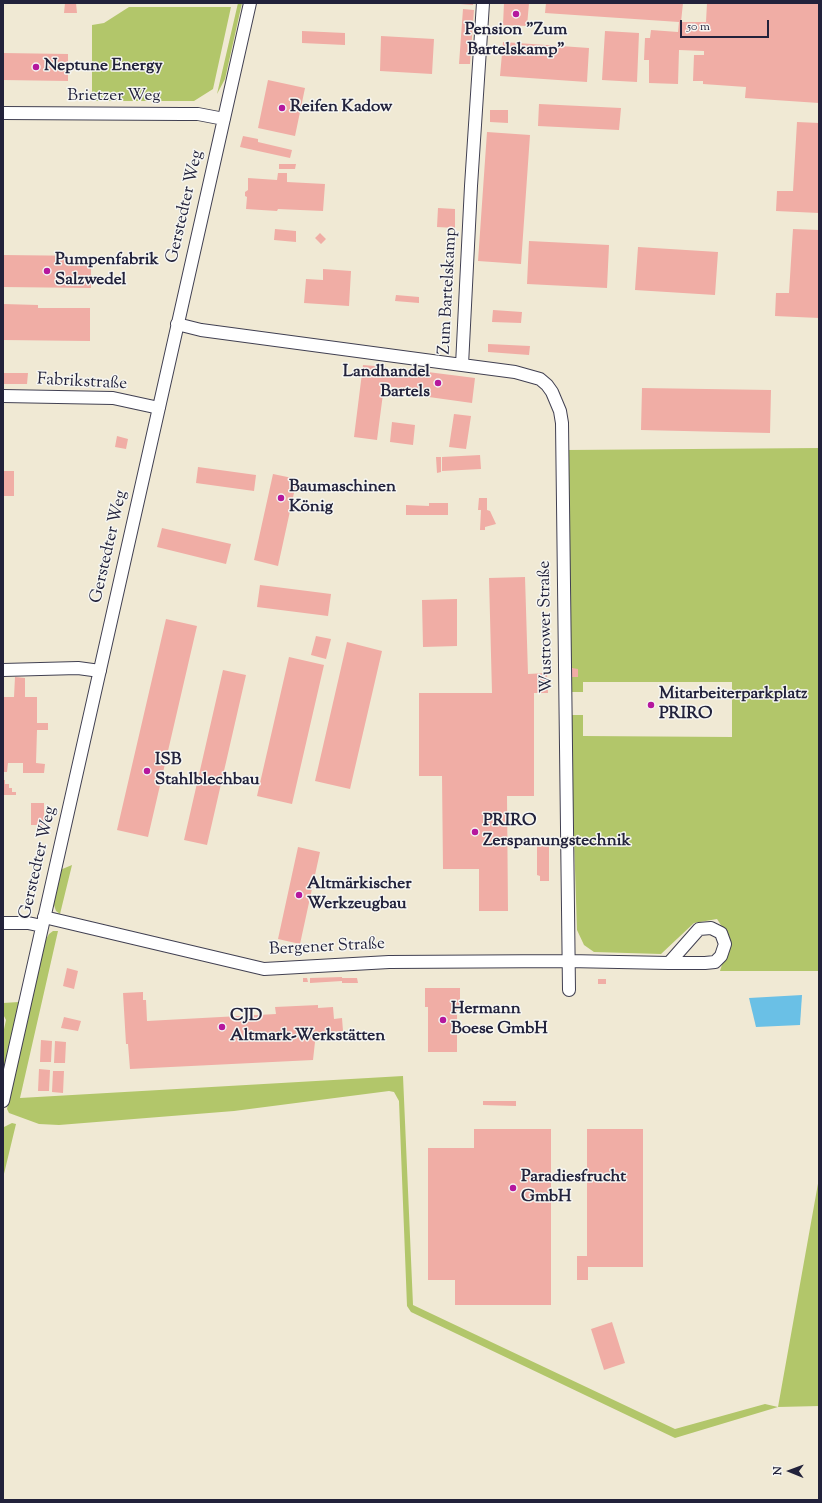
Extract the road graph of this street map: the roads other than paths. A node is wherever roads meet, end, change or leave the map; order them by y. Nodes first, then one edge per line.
1 (250, 3) edge
2 (483, 3) edge
3 (3, 113) edge
4 (224, 119) junction
5 (177, 324) junction
6 (462, 365) junction
7 (3, 396) edge
8 (159, 408) junction
9 (3, 670) edge
10 (100, 671) junction
11 (43, 922) junction
12 (3, 923) edge
13 (568, 962) junction
14 (669, 963) dead end
15 (569, 990) dead end
16 (3, 1099) edge

1 - 4 street, Gerstedter Weg
2 - 6 street, Zum Bartelskamp
3 - 4 street, Brietzer Weg
4 - 5 street, Gerstedter Weg
5 - 6 street, Zum Bartelskamp
5 - 8 street, Gerstedter Weg
6 - 13 street, Wustrower Straße
7 - 8 street, Fabrikstraße
8 - 10 street, Gerstedter Weg
9 - 10 street
10 - 11 street, Gerstedter Weg
11 - 12 street, Bergener Straße
11 - 13 street, Bergener Straße
11 - 16 street, Gerstedter Weg
13 - 14 street, Bergener Straße
13 - 15 street, Wustrower Straße

